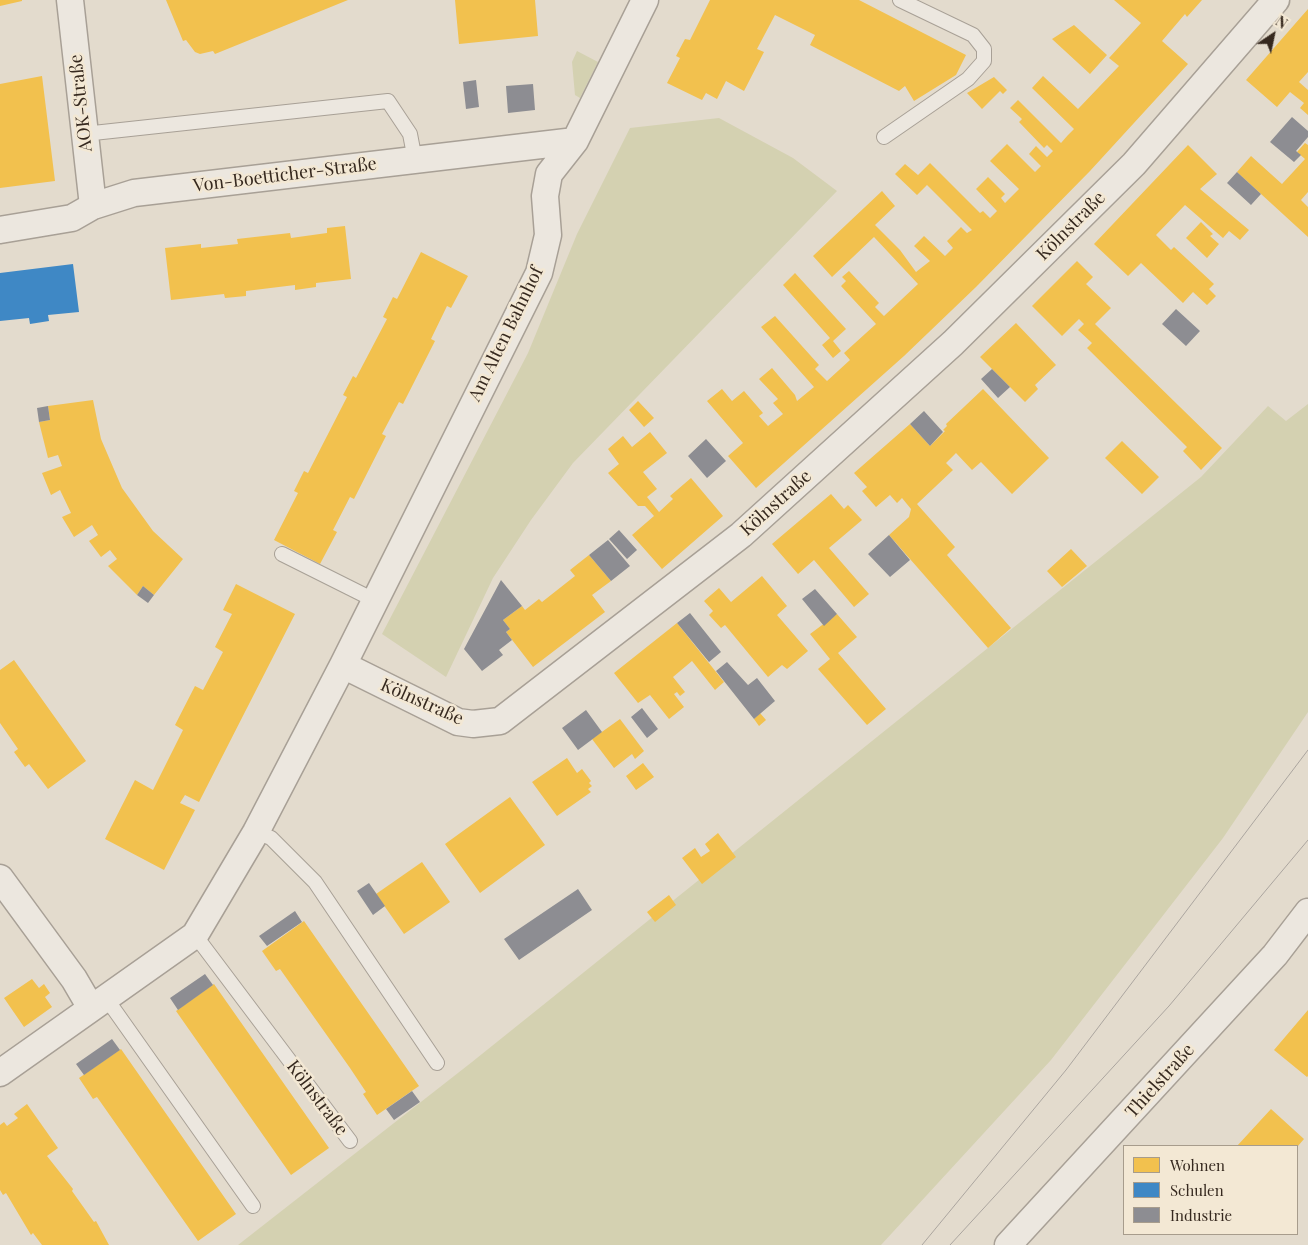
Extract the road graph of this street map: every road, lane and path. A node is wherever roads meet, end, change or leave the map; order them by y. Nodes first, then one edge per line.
1 (70, 0) edge
2 (645, 0) edge
3 (900, 0) edge
4 (1276, 0) edge
5 (84, 134) junction
6 (884, 137) dead end
7 (575, 141) junction
8 (415, 160) junction
9 (93, 206) junction
10 (0, 230) edge
11 (282, 554) dead end
12 (374, 600) junction
13 (343, 665) junction
14 (256, 832) junction
15 (0, 878) edge
16 (1308, 912) edge
17 (195, 935) junction
18 (98, 1003) junction
19 (437, 1063) dead end
20 (0, 1073) edge
21 (350, 1141) dead end
22 (253, 1206) dead end
23 (1008, 1245) edge

1 - 5 street, AOK-Straße
2 - 7 street, Am Alten Bahnhof
3 - 6 lane
4 - 13 street, Kölnstraße
5 - 8 lane
5 - 9 street, AOK-Straße
7 - 8 street, Von-Boetticher-Straße
7 - 12 street, Am Alten Bahnhof
8 - 9 street, Von-Boetticher-Straße
9 - 10 street, Von-Boetticher-Straße
11 - 12 lane
12 - 13 street, Am Alten Bahnhof
13 - 14 street
14 - 17 street
14 - 19 lane
15 - 18 street
16 - 23 street, Thielstraße
17 - 18 street
17 - 21 lane, Kölnstraße
18 - 20 street
18 - 22 lane

